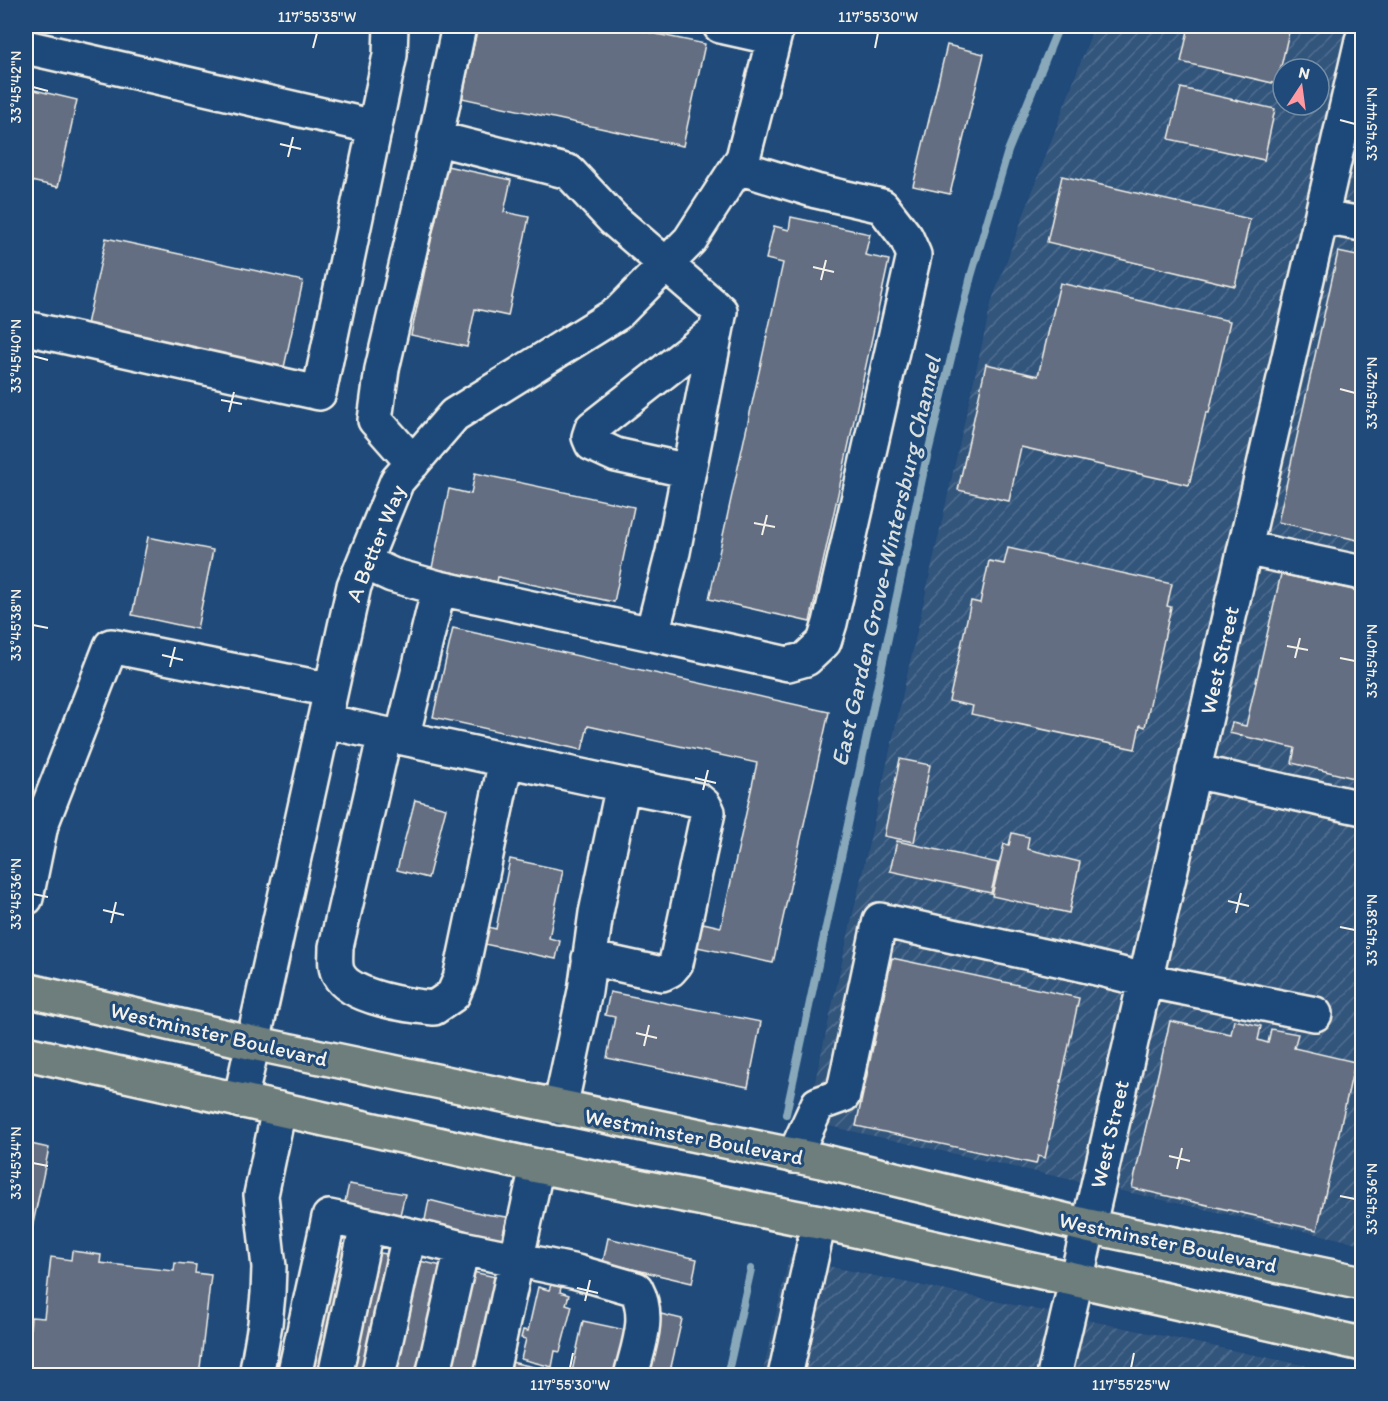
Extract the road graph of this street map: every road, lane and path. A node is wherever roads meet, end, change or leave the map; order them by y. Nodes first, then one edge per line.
1 (391, 26) edge
2 (459, 26) edge
3 (720, 26) edge
4 (776, 32) edge
5 (1362, 40) edge
6 (26, 47) edge
7 (375, 127) junction
8 (435, 138) junction
9 (738, 167) junction
10 (1322, 217) junction
11 (1362, 224) edge
12 (665, 266) junction
13 (26, 328) edge
14 (716, 331) junction
15 (413, 463) junction
16 (689, 471) junction
17 (1245, 548) junction
18 (364, 562) junction
19 (1362, 573) edge
20 (439, 588) junction
21 (652, 634) junction
22 (331, 690) junction
23 (324, 721) junction
24 (393, 736) junction
25 (506, 760) junction
26 (1193, 771) junction
27 (623, 785) junction
28 (1362, 808) edge
29 (26, 898) edge
30 (589, 958) junction
31 (1145, 980) junction
32 (26, 990) edge
33 (1315, 1014) dead end
34 (253, 1043) junction
35 (26, 1053) edge
36 (240, 1101) junction
37 (560, 1108) junction
38 (279, 1109) junction
39 (794, 1156) junction
40 (537, 1166) junction
41 (819, 1222) junction
42 (367, 1225) junction
43 (1088, 1226) junction
44 (409, 1235) junction
45 (462, 1248) junction
46 (518, 1260) junction
47 (1076, 1281) junction
48 (1362, 1283) edge
49 (1362, 1344) edge
50 (256, 1376) edge
51 (294, 1376) edge
52 (335, 1376) edge
53 (378, 1376) edge
54 (433, 1376) edge
55 (491, 1376) edge
56 (631, 1376) edge
57 (785, 1376) edge
58 (1054, 1376) edge

1 - 7 street
2 - 8 street
3 - 4 street
4 - 9 street, A Better Way
5 - 10 street, West Street
6 - 7 street
7 - 13 street
8 - 12 street
8 - 15 street
9 - 12 street, A Better Way
9 - 21 street
10 - 11 street
10 - 17 street, West Street
12 - 14 street
12 - 15 street, A Better Way
14 - 16 street
14 - 16 street
15 - 18 street, A Better Way
16 - 21 street
17 - 19 street
17 - 26 street, West Street
18 - 20 street
18 - 22 street, A Better Way
20 - 21 street
20 - 24 street
22 - 23 street, A Better Way
22 - 29 street
23 - 24 street
23 - 34 street, A Better Way
24 - 25 street
24 - 25 street
25 - 27 street
26 - 28 street
26 - 31 street, West Street
27 - 30 street
27 - 30 street
30 - 37 street
31 - 33 street
31 - 39 street
31 - 43 street, West Street
32 - 34 main road, Westminster Boulevard
34 - 36 street, A Better Way
34 - 37 main road, Westminster Boulevard
35 - 36 main road
36 - 38 main road
37 - 39 main road, Westminster Boulevard
38 - 40 main road
38 - 50 street
39 - 43 main road, Westminster Boulevard
40 - 41 main road
40 - 46 street
41 - 47 main road
41 - 57 street
42 - 44 street
42 - 51 street
42 - 52 street
43 - 47 street, West Street
43 - 48 main road, Westminster Boulevard
44 - 45 street
44 - 53 street
45 - 46 street
45 - 54 street
46 - 55 street
46 - 56 street
47 - 49 main road
47 - 58 street, West Street

